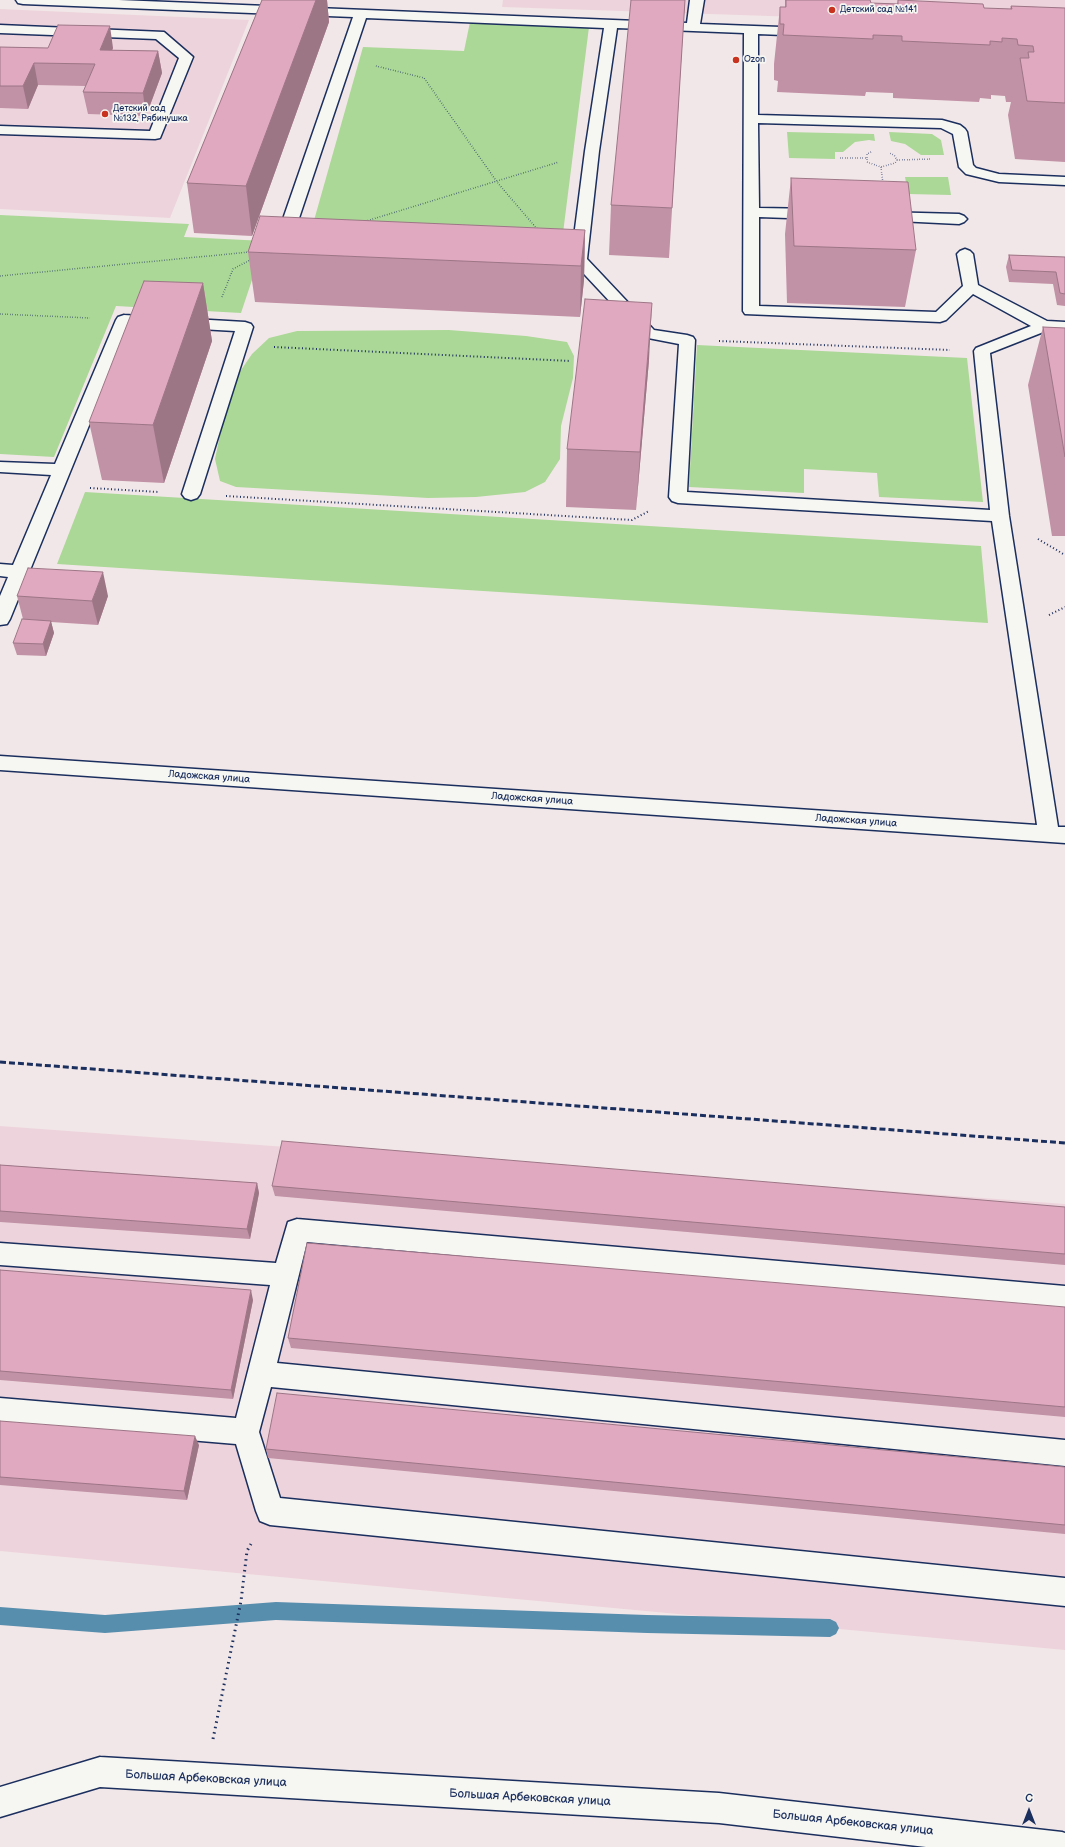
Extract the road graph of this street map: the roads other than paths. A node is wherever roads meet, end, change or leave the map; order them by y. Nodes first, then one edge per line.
1 (23, 0) edge
2 (697, 0) edge
3 (361, 14) junction
4 (612, 24) junction
5 (693, 27) junction
6 (0, 29) edge
7 (751, 29) junction
8 (822, 32) edge
9 (751, 119) junction
10 (0, 130) edge
11 (1065, 181) edge
12 (752, 212) junction
13 (832, 215) edge
14 (871, 216) edge
15 (959, 220) dead end
16 (297, 246) edge
17 (965, 254) dead end
18 (562, 259) edge
19 (579, 260) junction
20 (970, 287) junction
21 (1044, 326) junction
22 (1065, 327) edge
23 (0, 467) edge
24 (59, 478) junction
25 (191, 494) road end
26 (1000, 516) junction
27 (0, 570) edge
28 (20, 571) junction
29 (0, 619) edge
30 (0, 763) edge
31 (1057, 835) edge
32 (0, 1254) edge
33 (286, 1275) junction
34 (1065, 1298) edge
35 (261, 1374) junction
36 (0, 1411) edge
37 (246, 1432) junction
38 (1065, 1454) edge
39 (1065, 1592) edge
40 (0, 1802) edge
41 (1062, 1847) edge

1 - 3 street
2 - 5 street
3 - 4 street
3 - 16 street
4 - 5 street
4 - 19 street
5 - 7 street
6 - 10 street
7 - 8 street
7 - 9 street
9 - 11 street
9 - 12 street
12 - 13 street
12 - 20 street
14 - 15 street
17 - 20 street
18 - 19 street
19 - 26 street
20 - 21 street
21 - 22 street
21 - 26 street
23 - 24 street
24 - 25 street
24 - 28 street
26 - 31 street
27 - 28 street
28 - 29 street
30 - 31 street, Ладожская улица
32 - 33 street
33 - 34 street
33 - 35 street
35 - 37 street
35 - 38 street
36 - 37 street
37 - 39 street
40 - 41 street, Большая Арбековская улица

